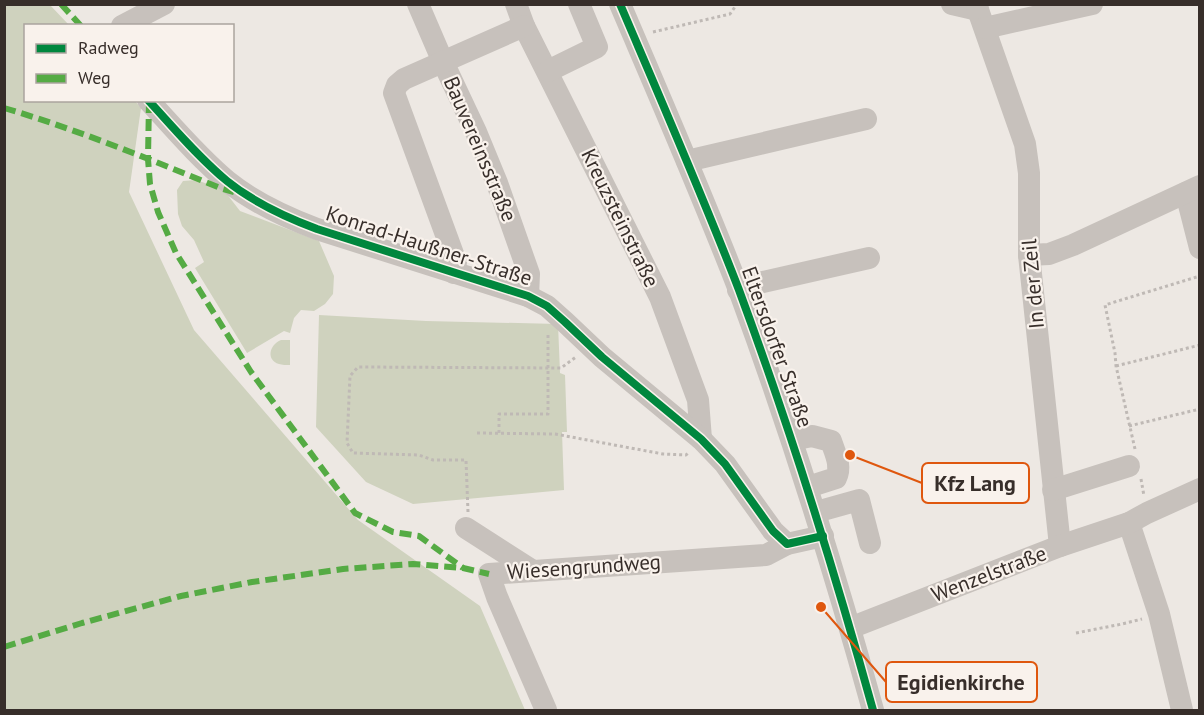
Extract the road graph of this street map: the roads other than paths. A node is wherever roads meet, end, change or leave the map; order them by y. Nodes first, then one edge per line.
1 (164, 4) edge
2 (418, 4) edge
3 (516, 4) edge
4 (579, 4) edge
5 (620, 4) edge
6 (952, 4) edge
7 (1092, 4) edge
8 (980, 14) edge
9 (126, 24) edge
10 (524, 26) junction
11 (443, 62) junction
12 (548, 71) junction
13 (150, 102) edge
14 (866, 119) dead end
15 (687, 160) junction
16 (1193, 190) edge
17 (1200, 248) edge
18 (1029, 255) junction
19 (869, 258) dead end
20 (454, 273) junction
21 (738, 290) junction
22 (528, 296) junction
23 (701, 440) junction
24 (792, 440) junction
25 (1135, 464) road end
26 (808, 487) junction
27 (1200, 489) edge
28 (1053, 490) junction
29 (816, 513) junction
30 (1138, 518) junction
31 (466, 528) road end
32 (823, 536) junction
33 (870, 543) dead end
34 (787, 544) junction
35 (1060, 546) junction
36 (533, 571) junction
37 (850, 628) junction
38 (546, 711) edge
39 (873, 711) edge
40 (1182, 711) edge

1 - 9 street
2 - 11 street, Bauvereinsstraße
3 - 10 street, Kreuzsteinstraße
4 - 12 street
5 - 15 street, Eltersdorfer Straße
6 - 8 street
7 - 8 street
8 - 18 street, In der Zeil
10 - 11 street
10 - 12 street, Kreuzsteinstraße
11 - 20 street, Konrad-Haußner-Straße
11 - 22 street, Bauvereinsstraße
12 - 23 street, Kreuzsteinstraße
13 - 20 street, Konrad-Haußner-Straße
14 - 15 street
15 - 21 street, Eltersdorfer Straße
16 - 17 street
16 - 18 street
18 - 28 street, In der Zeil
19 - 21 street, Eltersdorfer Straße
20 - 22 street, Konrad-Haußner-Straße
21 - 24 street, Eltersdorfer Straße
22 - 23 street, Konrad-Haußner-Straße
23 - 34 street, Konrad-Haußner-Straße
24 - 26 street, Eltersdorfer Straße
24 - 26 street
25 - 28 street
26 - 29 street, Eltersdorfer Straße
27 - 30 street, Wenzelstraße
28 - 35 street, In der Zeil
29 - 32 street, Eltersdorfer Straße
29 - 33 street
30 - 35 street, Wenzelstraße
30 - 40 street
31 - 36 street
32 - 34 street, Wiesengrundweg
32 - 37 street, Eltersdorfer Straße
34 - 36 street, Wiesengrundweg
35 - 37 street, Wenzelstraße
36 - 38 street, Wiesengrundweg
37 - 39 street, Eltersdorfer Straße

